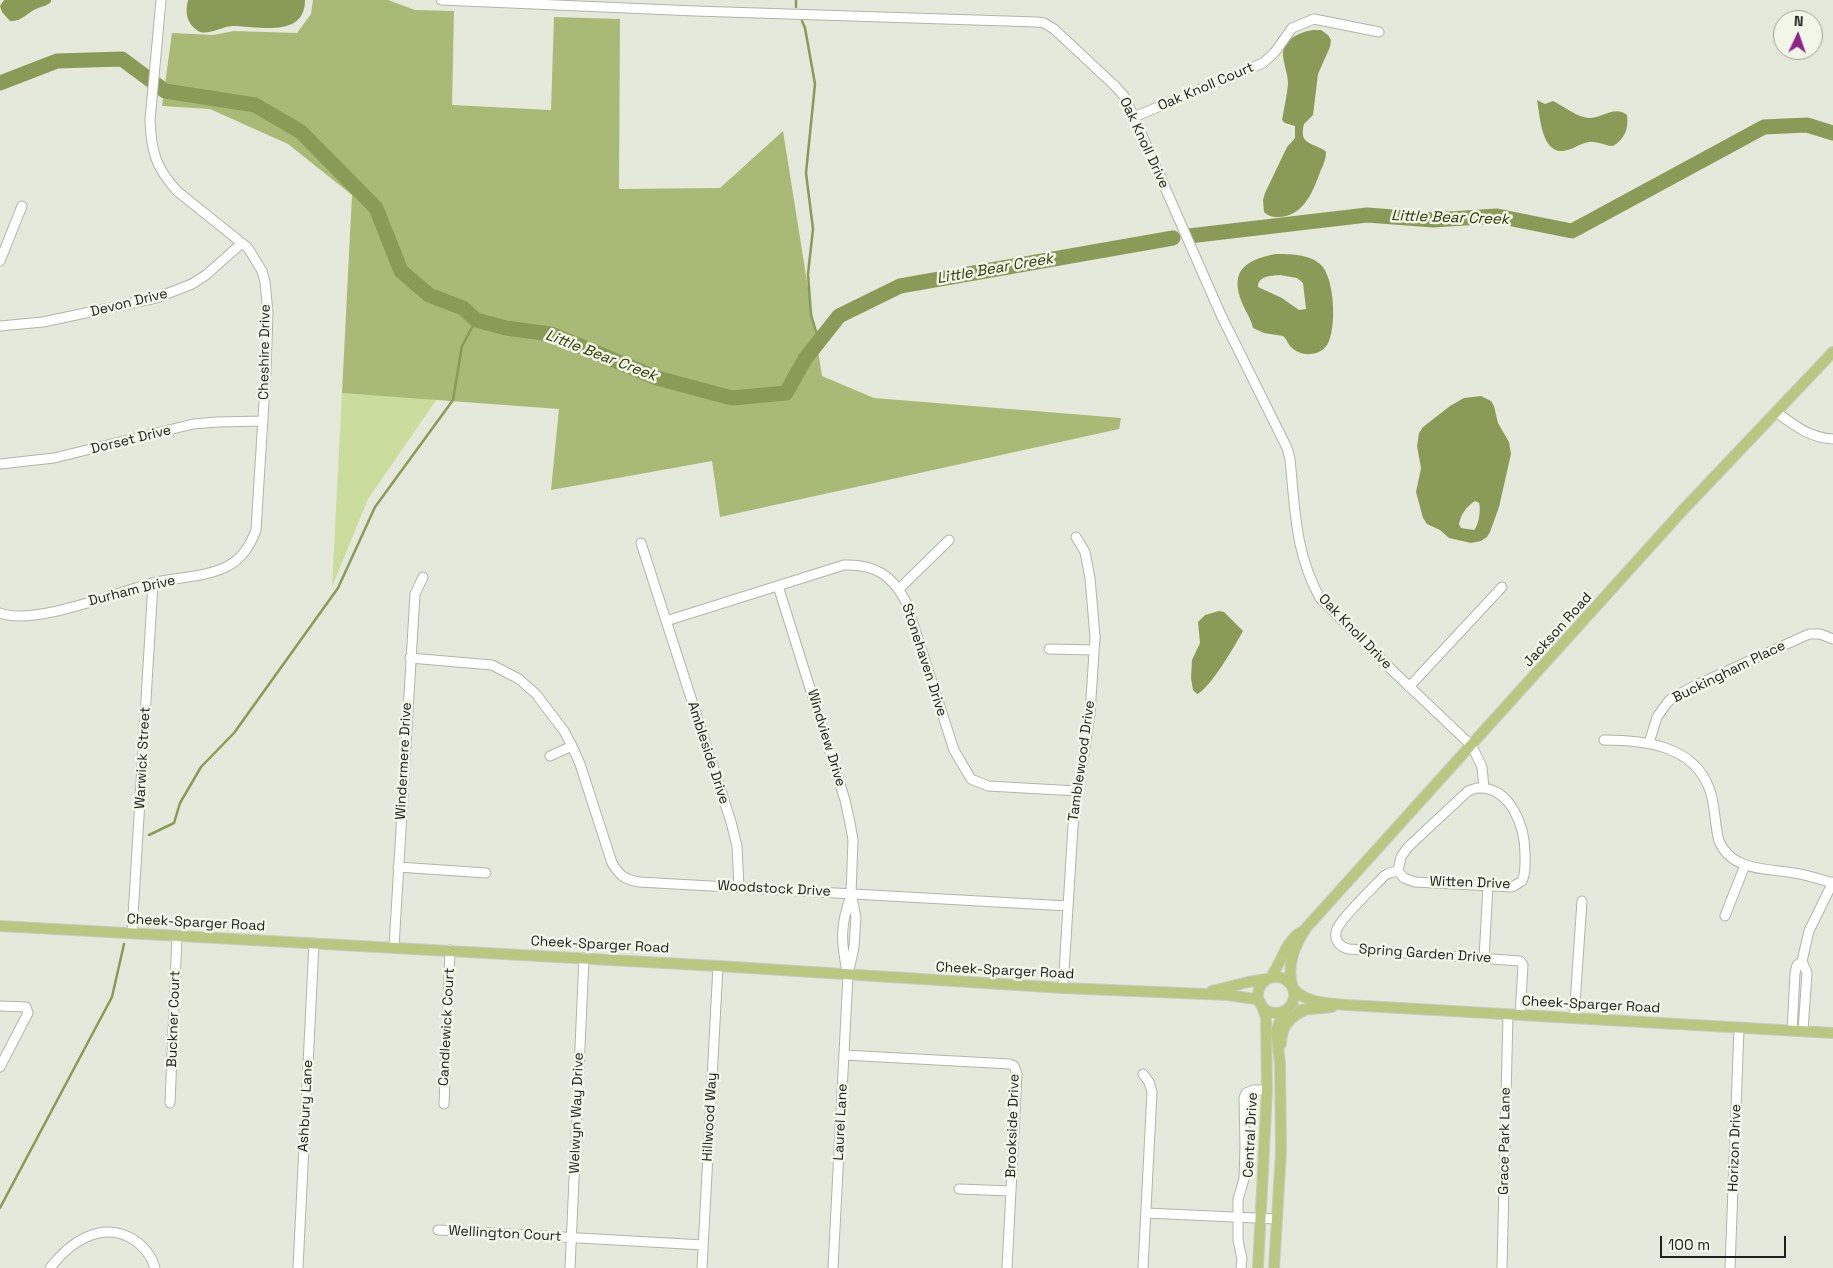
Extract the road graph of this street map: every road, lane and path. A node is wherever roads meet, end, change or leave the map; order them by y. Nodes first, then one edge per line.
1 (161, 0) edge
2 (441, 0) edge
3 (636, 4) edge
4 (1380, 32) dead end
5 (1134, 117) junction
6 (22, 206) dead end
7 (242, 243) junction
8 (0, 262) edge
9 (0, 326) edge
10 (1833, 352) edge
11 (1776, 412) junction
12 (263, 422) junction
13 (1833, 439) edge
14 (0, 464) edge
15 (1076, 537) dead end
16 (949, 540) dead end
17 (252, 541) joint
18 (641, 543) dead end
19 (423, 577) dead end
20 (154, 583) junction
21 (778, 586) junction
22 (1502, 587) dead end
23 (899, 589) junction
24 (0, 613) edge
25 (666, 621) junction
26 (1833, 639) edge
27 (1049, 649) dead end
28 (1094, 650) junction
29 (410, 658) junction
30 (1409, 687) junction
31 (1604, 740) dead end
32 (1649, 743) junction
33 (572, 746) junction
34 (1472, 746) junction
35 (550, 756) dead end
36 (1484, 788) junction
37 (1077, 791) junction
38 (1745, 865) junction
39 (398, 867) junction
40 (1398, 871) junction
41 (486, 873) dead end
42 (1833, 882) edge
43 (1488, 886) junction
44 (739, 887) junction
45 (851, 894) junction
46 (1582, 901) dead end
47 (1068, 906) junction
48 (1726, 916) dead end
49 (0, 926) edge
50 (1306, 928) junction
51 (132, 933) junction
52 (177, 936) junction
53 (314, 943) junction
54 (394, 947) junction
55 (450, 950) junction
56 (584, 958) junction
57 (1484, 958) junction
58 (1802, 961) junction
59 (718, 966) junction
60 (848, 975) junction
61 (1268, 979) junction
62 (1292, 986) junction
63 (1063, 988) junction
64 (1199, 995) junction
65 (1260, 1003) junction
66 (1348, 1005) junction
67 (0, 1006) edge
68 (1305, 1010) junction
69 (1284, 1011) junction
70 (1508, 1014) junction
71 (1520, 1015) junction
72 (1574, 1018) junction
73 (1739, 1028) junction
74 (1792, 1031) junction
75 (1803, 1031) junction
76 (1833, 1033) edge
77 (844, 1055) junction
78 (1280, 1062) junction
79 (0, 1067) edge
80 (1143, 1074) dead end
81 (1267, 1090) junction
82 (170, 1103) dead end
83 (444, 1104) dead end
84 (959, 1189) dead end
85 (1011, 1191) junction
86 (1146, 1213) junction
87 (1238, 1217) junction
88 (1260, 1218) junction
89 (1277, 1219) junction
90 (438, 1230) dead end
91 (572, 1238) junction
92 (703, 1245) junction
93 (50, 1268) edge
94 (155, 1268) edge
95 (298, 1268) edge
96 (570, 1268) edge
97 (702, 1268) edge
98 (833, 1268) edge
99 (1007, 1268) edge
100 (1143, 1268) edge
101 (1241, 1268) edge
102 (1258, 1268) edge
103 (1274, 1268) edge
104 (1502, 1268) edge
105 (1730, 1268) edge

1 - 7 street, Cheshire Drive
2 - 3 street, Oak Knoll Drive
3 - 5 street, Oak Knoll Drive
4 - 5 street, Oak Knoll Court
5 - 30 street, Oak Knoll Drive
6 - 8 street
7 - 9 street, Devon Drive
7 - 12 street, Cheshire Drive
10 - 11 main road, Jackson Road
11 - 13 street
11 - 34 main road, Jackson Road
12 - 14 street, Dorset Drive
12 - 17 street, Cheshire Drive
15 - 28 street, Tamblewood Drive
16 - 23 street
17 - 20 street, Durham Drive
18 - 25 street, Ambleside Drive
19 - 29 street, Windermere Drive
20 - 24 street, Durham Drive
20 - 51 street, Warwick Street
21 - 23 street, Stonehaven Drive
21 - 25 street, Stonehaven Drive
21 - 45 street, Windview Drive
22 - 30 street
23 - 37 street, Stonehaven Drive
25 - 44 street, Ambleside Drive
26 - 32 street, Buckingham Place
27 - 28 street
28 - 37 street, Tamblewood Drive
29 - 33 street, Woodstock Drive
29 - 39 street, Windermere Drive
30 - 34 street, Oak Knoll Drive
31 - 32 street
32 - 38 street
33 - 35 street
33 - 44 street, Woodstock Drive
34 - 36 street
34 - 50 main road, Jackson Road
36 - 40 street
36 - 43 street, Witten Drive
37 - 47 street, Tamblewood Drive
38 - 42 street
38 - 48 street
39 - 41 street
39 - 54 street, Windermere Drive
40 - 43 street, Witten Drive
40 - 57 street, Spring Garden Drive
42 - 58 street
43 - 57 street
44 - 45 street, Woodstock Drive
45 - 47 street, Woodstock Drive
45 - 60 street, Windview Drive
46 - 72 street
47 - 63 street, Tamblewood Drive
49 - 51 main road, Cheek-Sparger Road
50 - 61 main road, Jackson Road
50 - 62 main road, Jackson Road
51 - 52 main road, Cheek-Sparger Road
52 - 53 main road, Cheek-Sparger Road
52 - 82 street, Buckner Court
53 - 54 main road, Cheek-Sparger Road
53 - 95 street, Ashbury Lane
54 - 55 main road, Cheek-Sparger Road
55 - 56 main road, Cheek-Sparger Road
55 - 83 street, Candlewick Court
56 - 59 main road, Cheek-Sparger Road
56 - 91 street, Welwyn Way Drive
57 - 71 street, Spring Garden Drive
58 - 74 street
58 - 75 street
59 - 60 main road, Cheek-Sparger Road
59 - 92 street, Hillwood Way
60 - 63 main road, Cheek-Sparger Road
60 - 77 street, Laurel Lane
61 - 62 main road
61 - 64 main road, Cheek-Sparger Road
61 - 65 main road
62 - 66 main road, Cheek-Sparger Road
62 - 69 main road
63 - 64 main road, Cheek-Sparger Road
64 - 65 main road, Cheek-Sparger Road
65 - 69 main road
65 - 81 main road, Central Drive
66 - 68 main road, Cheek-Sparger Road
66 - 70 main road, Cheek-Sparger Road
67 - 79 street
68 - 69 main road, Cheek-Sparger Road
68 - 78 main road
69 - 78 main road, Central Drive
70 - 71 main road, Cheek-Sparger Road
70 - 104 street, Grace Park Lane
71 - 72 main road, Cheek-Sparger Road
72 - 73 main road, Cheek-Sparger Road
73 - 74 main road, Cheek-Sparger Road
73 - 105 street, Horizon Drive
74 - 75 main road, Cheek-Sparger Road
75 - 76 main road, Cheek-Sparger Road
77 - 85 street, Brookside Drive
77 - 98 street, Laurel Lane
78 - 89 main road, Central Drive
80 - 86 street
81 - 87 street
81 - 88 main road, Central Drive
84 - 85 street
85 - 99 street, Brookside Drive
86 - 87 street
86 - 100 street
87 - 88 street
87 - 101 street
88 - 89 street
88 - 102 main road, Central Drive
89 - 103 main road, Central Drive
90 - 91 street, Wellington Court
91 - 92 street, Wellington Court
91 - 96 street, Welwyn Way Drive
92 - 97 street, Hillwood Way
93 - 94 street

